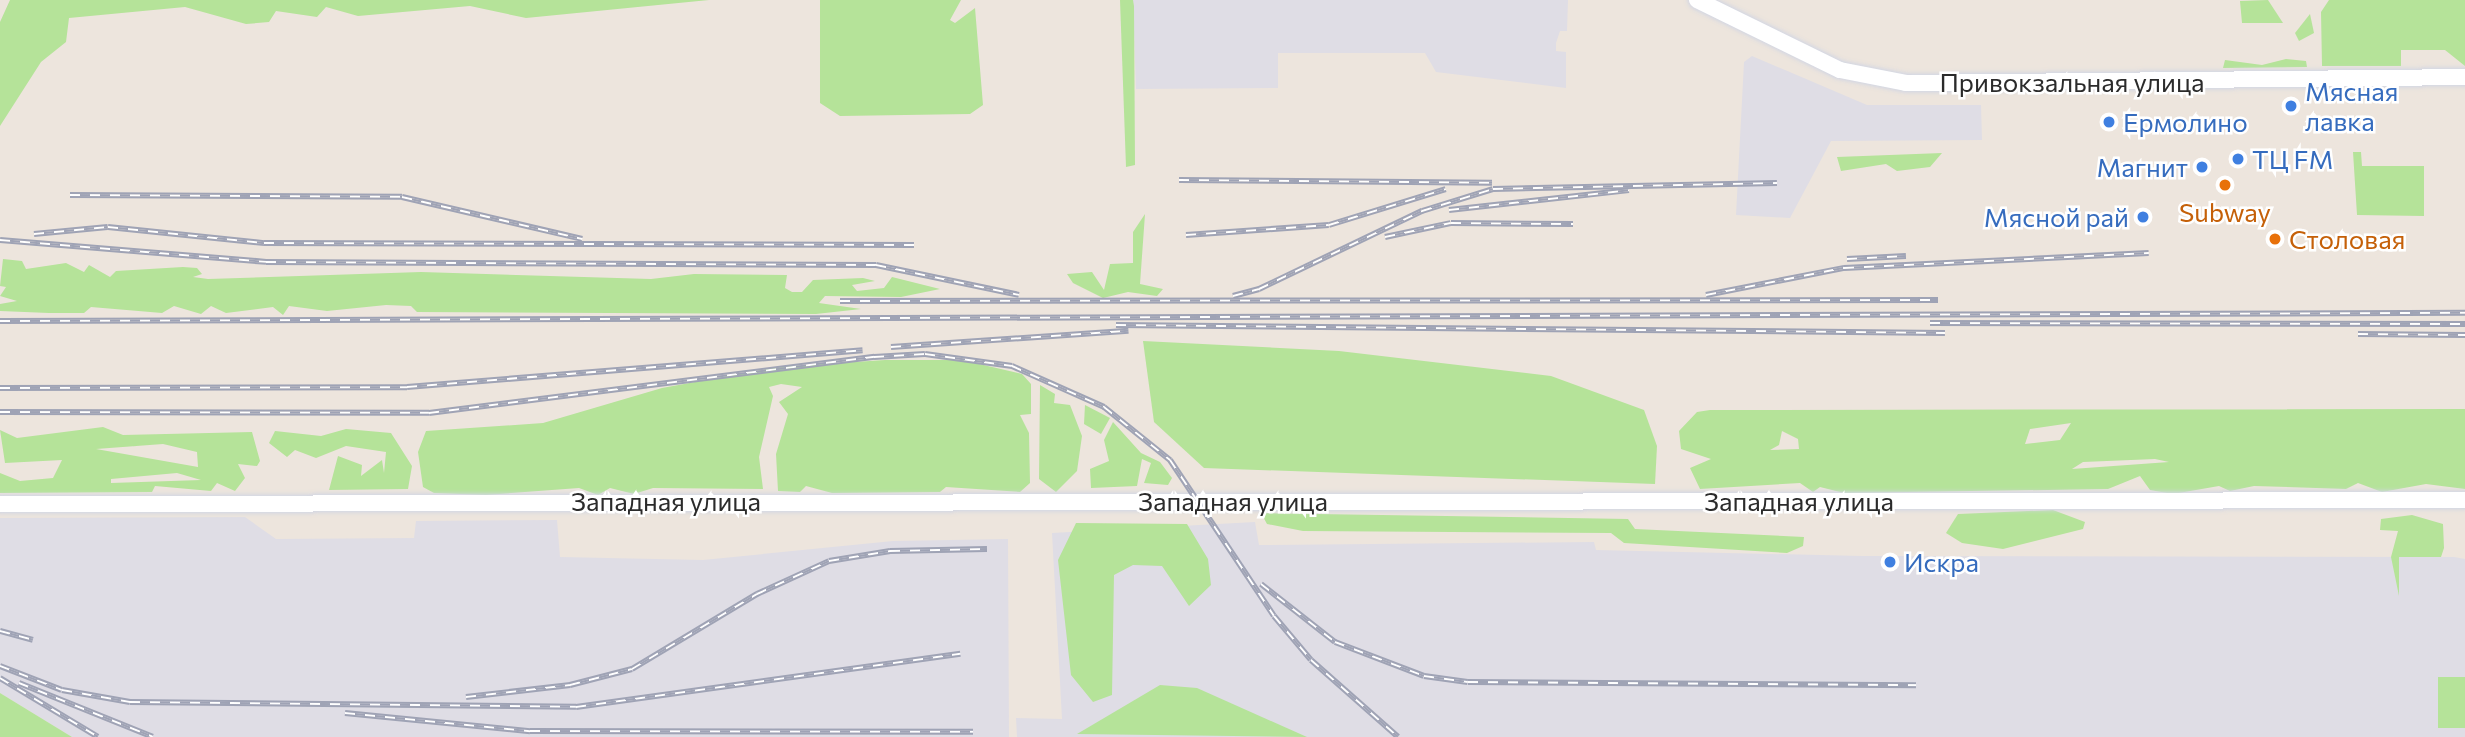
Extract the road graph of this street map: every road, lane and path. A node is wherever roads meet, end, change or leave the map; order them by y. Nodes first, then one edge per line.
1 (1697, 0) edge
2 (2465, 77) edge
3 (2465, 500) edge
4 (0, 504) edge

1 - 2 street, Привокзальная улица
3 - 4 street, Западная улица

